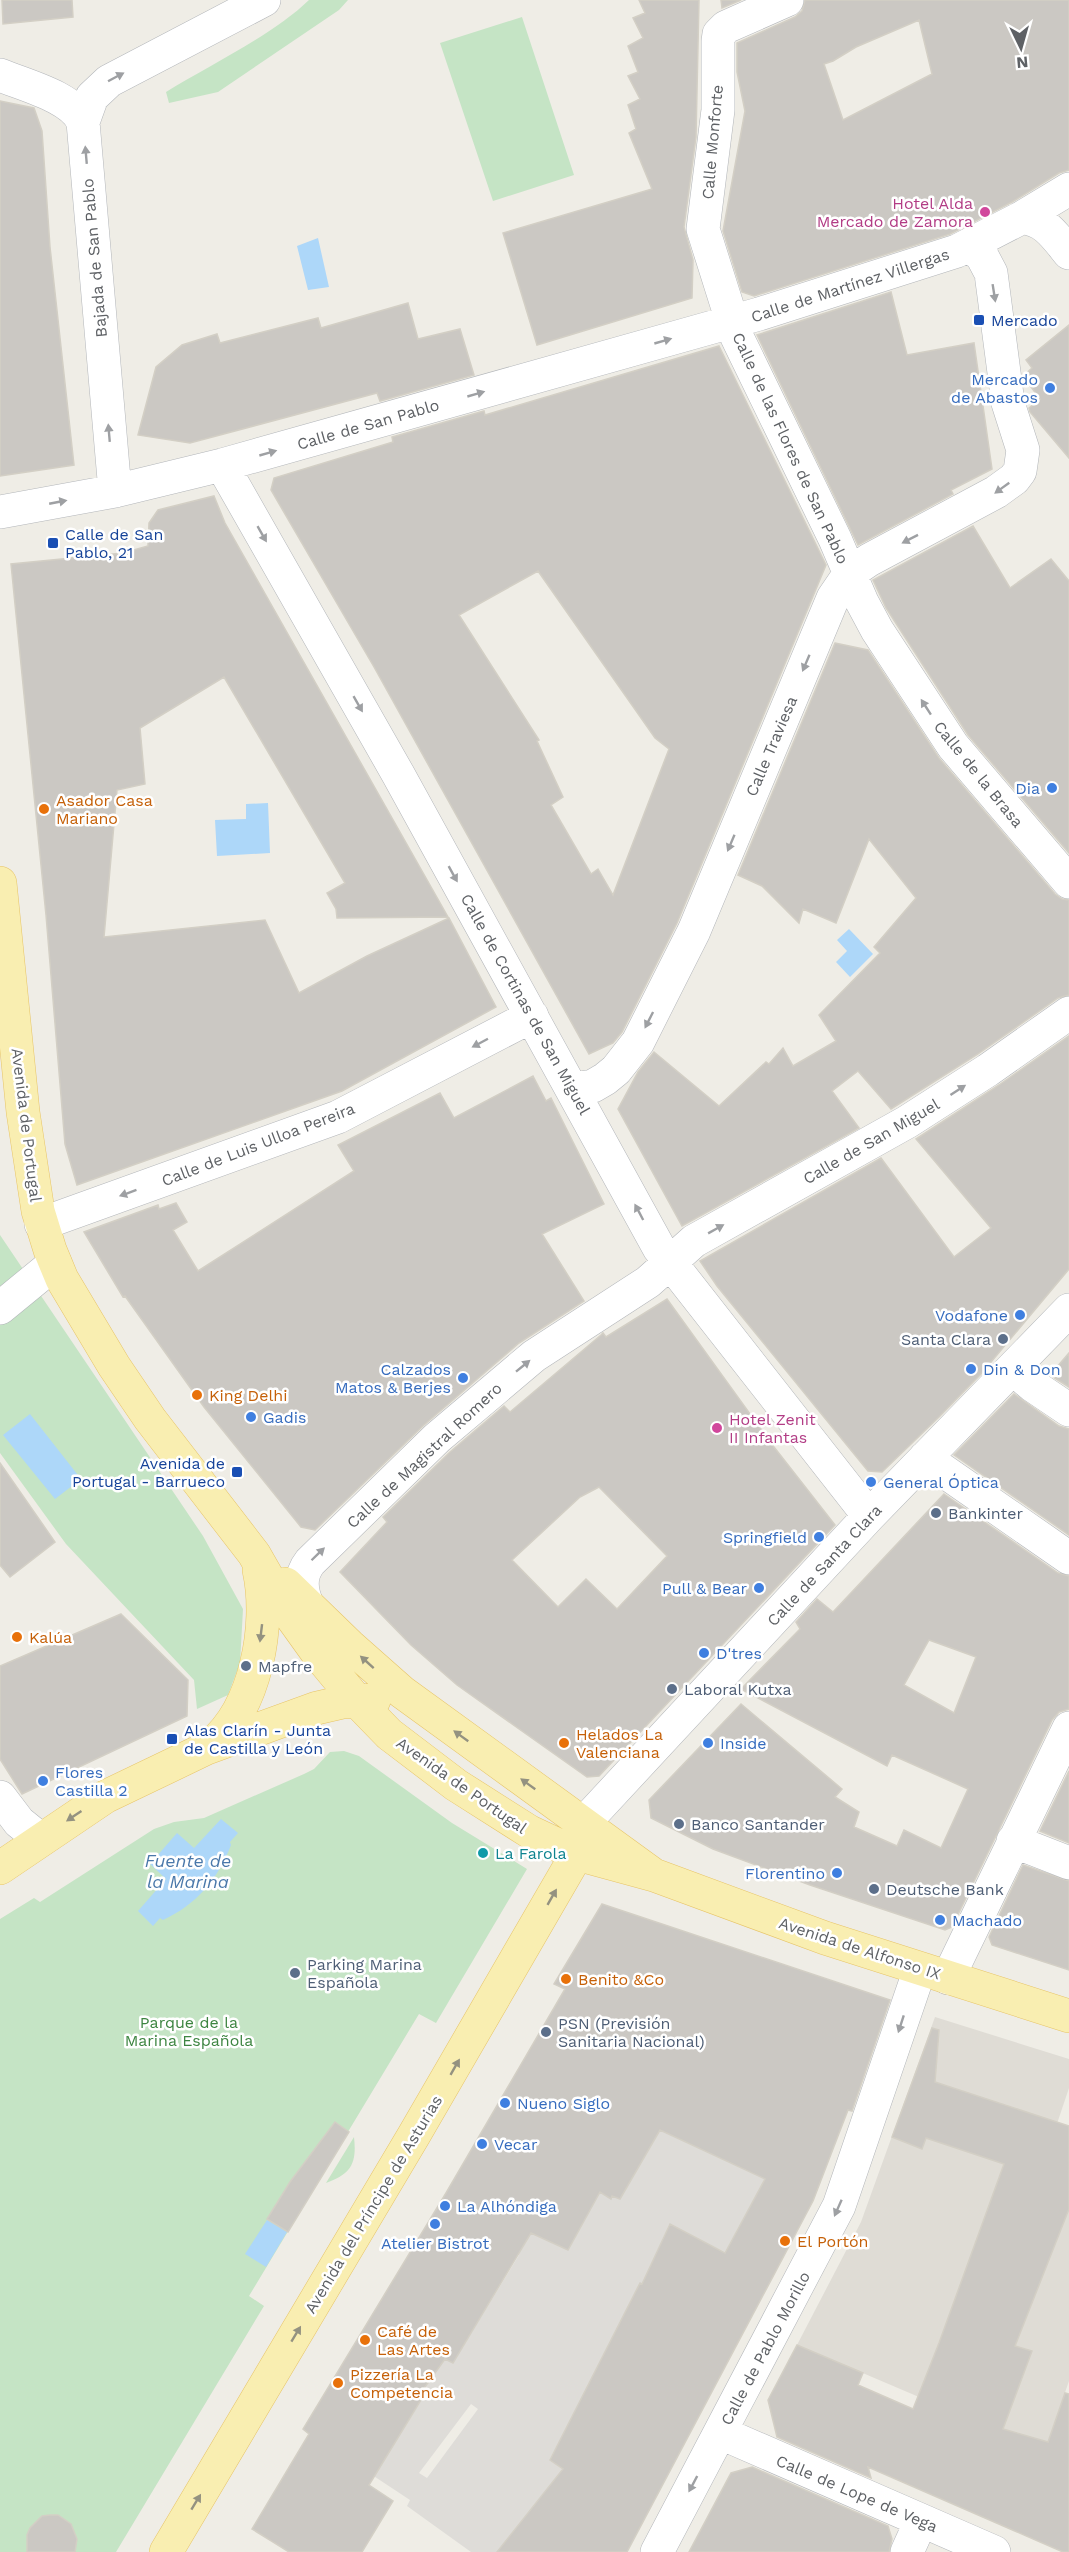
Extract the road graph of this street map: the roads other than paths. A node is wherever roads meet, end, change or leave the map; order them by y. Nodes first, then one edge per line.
1 (788, 0) edge
2 (248, 4) edge
3 (0, 75) edge
4 (83, 122) junction
5 (1045, 204) edge
6 (968, 246) junction
7 (1069, 253) edge
8 (732, 322) junction
9 (222, 465) junction
10 (115, 491) junction
11 (0, 512) edge
12 (850, 573) junction
13 (825, 619) junction
14 (877, 630) junction
15 (1069, 882) edge
16 (0, 883) edge
17 (1069, 1013) edge
18 (532, 1016) junction
19 (571, 1085) junction
20 (41, 1224) junction
21 (55, 1263) junction
22 (669, 1263) junction
23 (0, 1308) edge
24 (1069, 1310) edge
25 (1013, 1369) junction
26 (1069, 1410) edge
27 (925, 1458) junction
28 (869, 1516) junction
29 (254, 1554) junction
30 (1069, 1558) edge
31 (308, 1606) junction
32 (357, 1701) junction
33 (428, 1713) junction
34 (1069, 1728) edge
35 (207, 1748) junction
36 (0, 1797) edge
37 (574, 1829) junction
38 (40, 1839) junction
39 (1014, 1840) junction
40 (1069, 1863) edge
41 (1, 1866) edge
42 (934, 1973) junction
43 (1069, 2016) edge
44 (720, 2433) junction
45 (921, 2521) junction
46 (166, 2552) edge
47 (657, 2552) edge
48 (907, 2552) edge
49 (994, 2552) edge

1 - 8 street, Calle Monforte
4 -> 2 street
3 - 4 street
10 -> 4 street, Bajada de San Pablo
5 - 6 street, Calle de Martínez Villergas
5 - 7 street
6 - 8 street, Calle de Martínez Villergas
6 -> 12 street, Calle Traviesa
9 -> 8 street, Calle de San Pablo
8 - 12 street, Calle de las Flores de San Pablo
9 - 10 street, Calle de San Pablo
9 -> 18 street, Calle de Cortinas de San Miguel
11 -> 10 street, Calle de San Pablo
12 - 13 street, Calle Traviesa
12 - 14 street, Calle de la Brasa
13 - 14 street
13 -> 19 street, Calle Traviesa
15 -> 14 street, Calle de la Brasa
16 - 20 main road, Avenida de Portugal
22 -> 17 street, Calle de San Miguel
18 - 19 street, Calle de Cortinas de San Miguel
18 -> 20 street, Calle de Luis Ulloa Pereira
22 -> 19 street, Calle de Cortinas de San Miguel
20 - 21 main road, Avenida de Portugal
21 - 23 street
21 - 29 main road, Avenida de Portugal
22 - 28 street, Calle de Cortinas de San Miguel
31 -> 22 street, Calle de Magistral Romero
24 - 25 street, Calle de Santa Clara
25 - 26 street
25 - 27 street, Calle de Santa Clara
27 - 28 street, Calle de Santa Clara
27 - 30 street
28 - 37 street, Calle de Santa Clara
29 - 31 main road, Avenida de Portugal
29 - 32 main road, Avenida de Portugal
29 -> 35 main road
33 -> 31 main road, Avenida de Portugal
32 - 33 main road
32 - 35 main road
32 - 37 main road, Avenida de Portugal
37 -> 33 main road, Avenida de Portugal
34 - 39 street, Calle de Pablo Morillo
35 -> 38 main road
36 - 38 street
37 - 42 main road, Avenida de Alfonso IX
46 -> 37 main road, Avenida del Príncipe de Asturias
38 - 41 main road
39 - 40 street
39 - 42 street, Calle de Pablo Morillo
42 - 43 main road, Avenida de Alfonso IX
42 -> 44 street, Calle de Pablo Morillo
44 - 45 street, Calle de Lope de Vega
44 -> 47 street, Calle de Pablo Morillo
45 - 48 street
45 - 49 street, Calle de Lope de Vega

